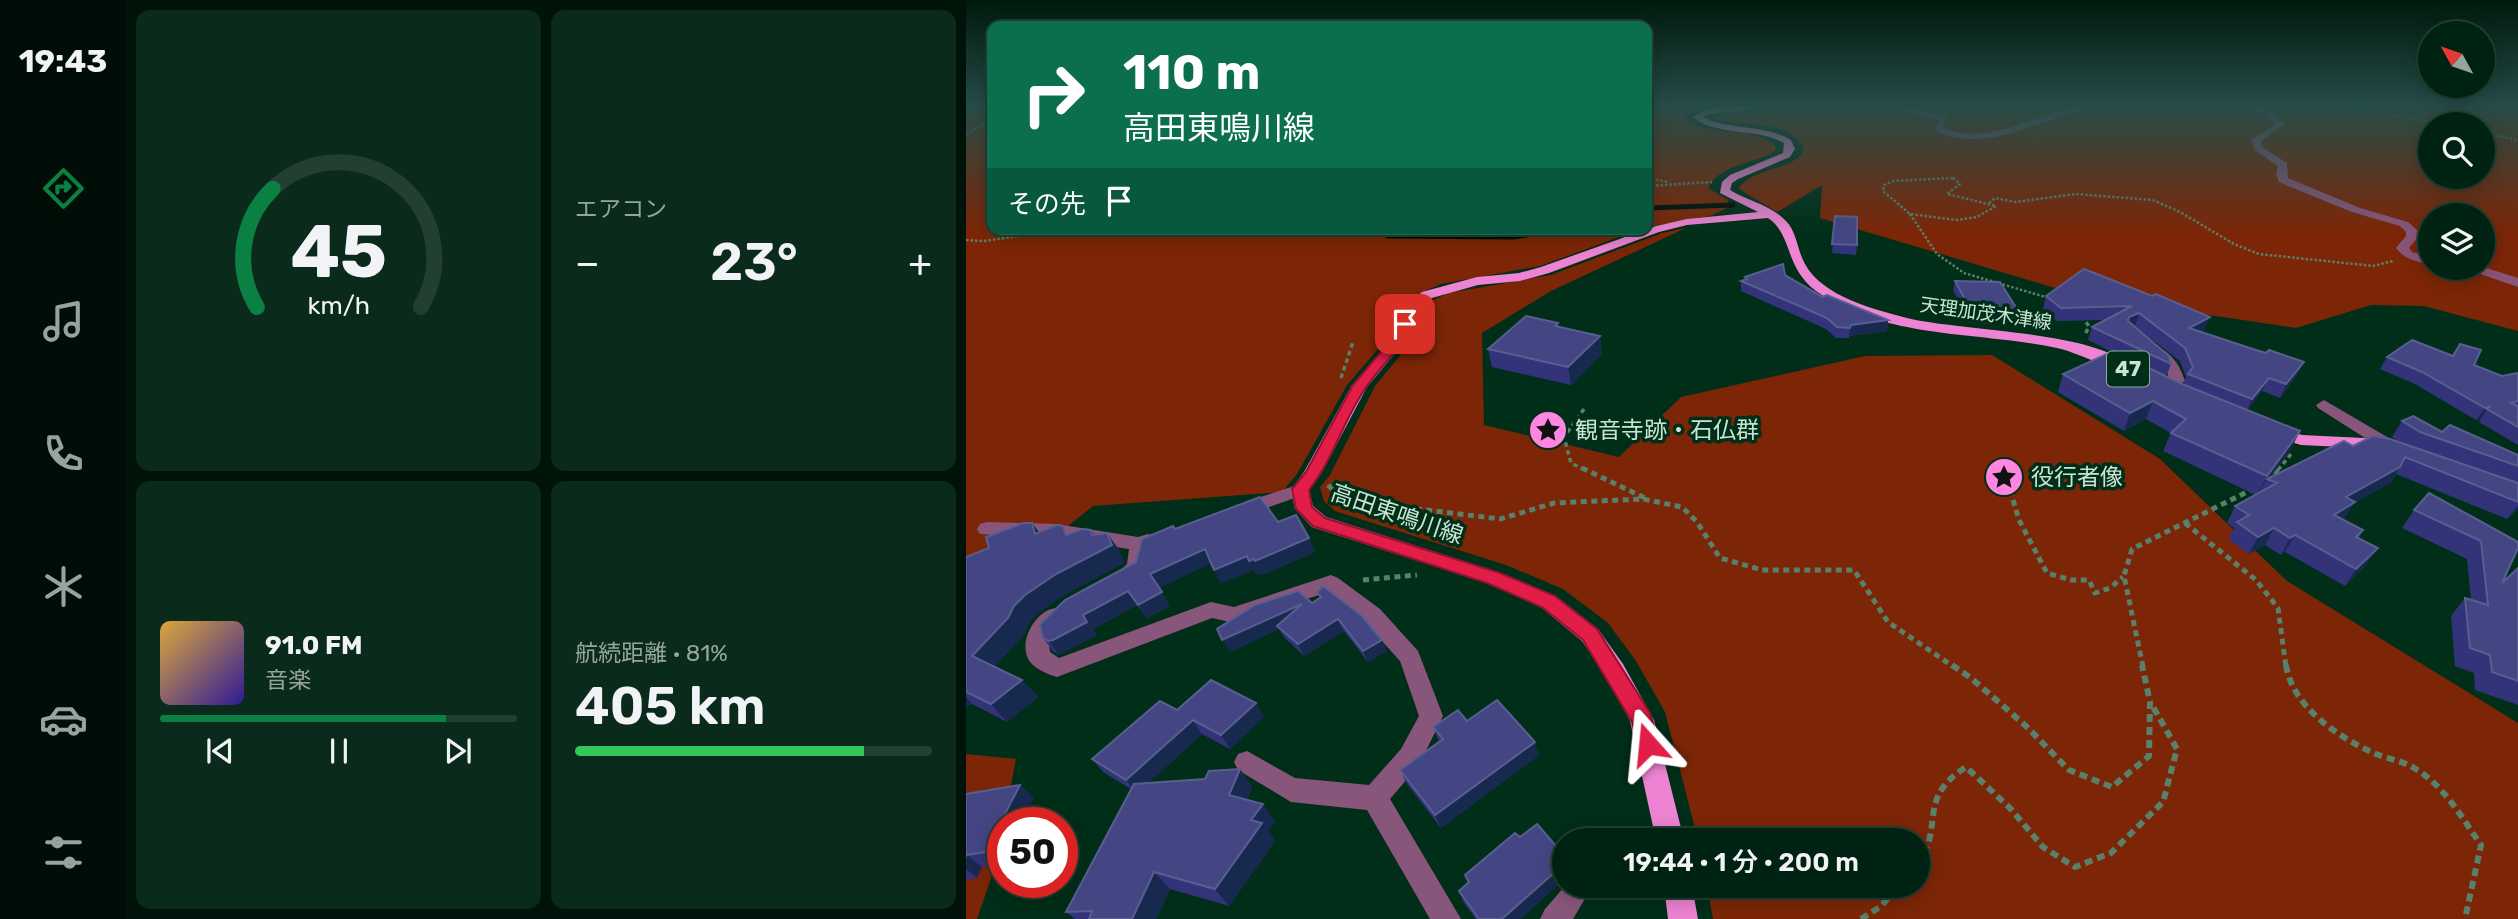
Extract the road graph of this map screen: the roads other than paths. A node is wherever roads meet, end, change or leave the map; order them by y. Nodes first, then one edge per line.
1 (1790, 147) edge
2 (2258, 147) edge
3 (1770, 214) junction
4 (1652, 230) edge
5 (1640, 235) edge
6 (2418, 258) edge
7 (2495, 273) edge
8 (2518, 283) edge
9 (2143, 341) edge
10 (2132, 372) edge
11 (2158, 386) joint
12 (2185, 398) edge
13 (2324, 405) dead end
14 (2253, 424) edge
15 (2402, 454) joint
16 (1306, 482) junction
17 (1229, 515) edge
18 (987, 529) dead end
19 (1164, 536) edge
20 (1139, 544) junction
21 (1113, 580) edge
22 (1078, 599) edge
23 (1247, 762) dead end
24 (1375, 798) junction
25 (1667, 828) edge
26 (1680, 898) edge
27 (1446, 919) edge
28 (1683, 919) edge

1 - 3 main road, 天理加茂木津線 / 47
2 - 6 street
3 - 4 main road, 高田東鳴川線
3 - 10 main road, 天理加茂木津線 / 47
5 - 16 main road, 高田東鳴川線
7 - 8 street
9 - 11 street
11 - 12 main road, 47
13 - 15 street
14 - 15 main road
16 - 17 street
16 - 25 main road, 高田東鳴川線
18 - 20 street
19 - 20 street
20 - 21 street
22 - 24 street
23 - 24 street
24 - 27 street
26 - 28 main road

